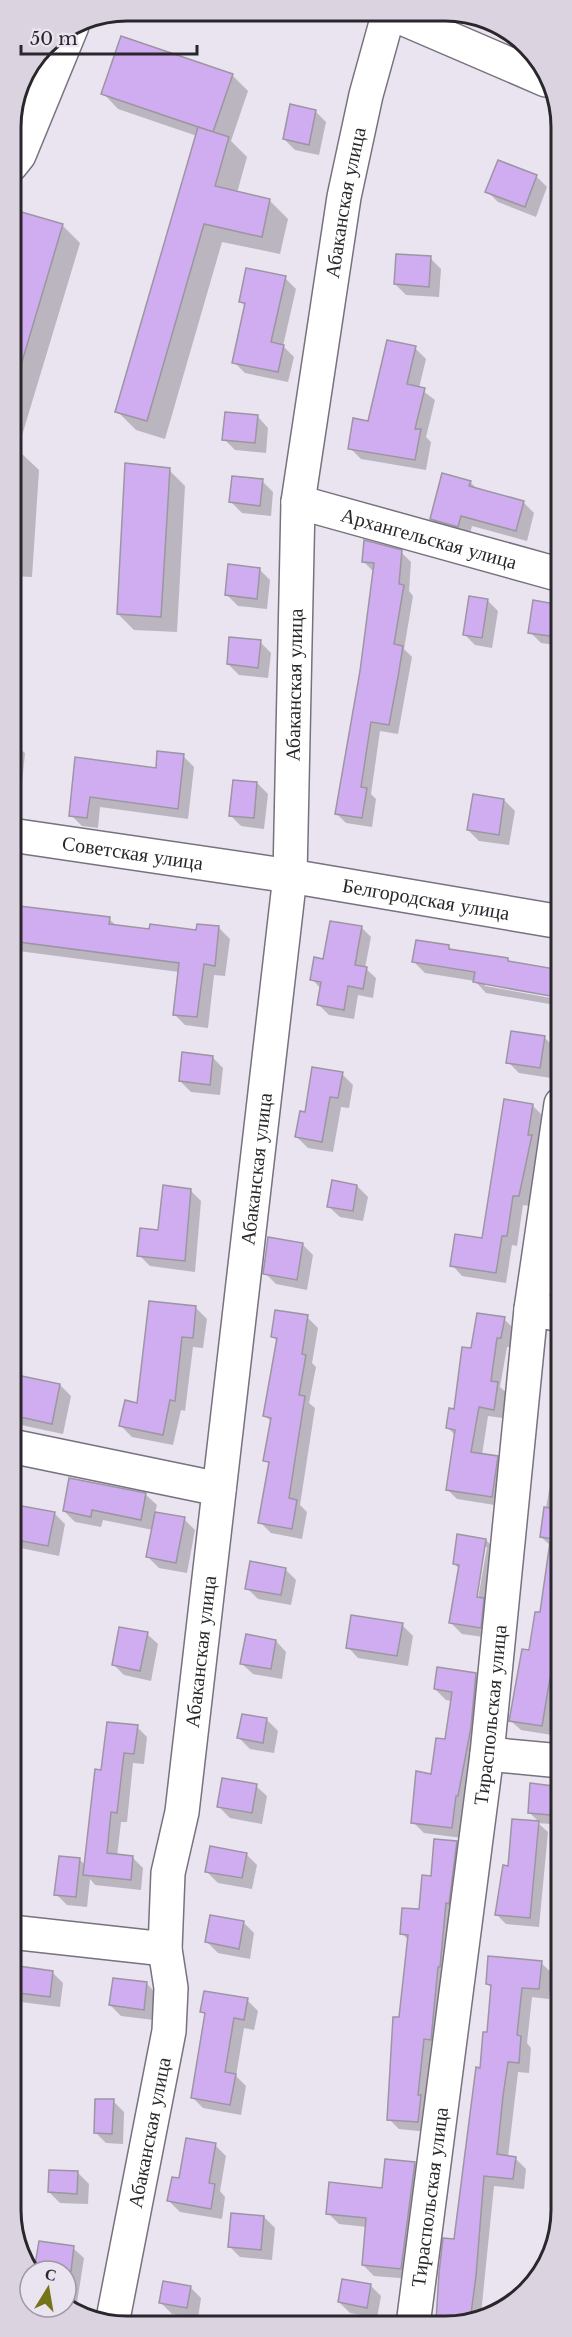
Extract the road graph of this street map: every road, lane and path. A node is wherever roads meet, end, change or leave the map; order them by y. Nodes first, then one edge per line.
1 (386, 21) edge
2 (409, 21) edge
3 (66, 40) edge
4 (538, 77) edge
5 (21, 153) edge
6 (298, 502) junction
7 (551, 572) edge
8 (21, 836) edge
9 (290, 876) junction
10 (551, 920) edge
11 (551, 1243) edge
12 (546, 1312) edge
13 (21, 1448) edge
14 (219, 1489) junction
15 (487, 1754) junction
16 (551, 1760) edge
17 (21, 1933) edge
18 (165, 1949) junction
19 (114, 2315) edge
20 (414, 2316) edge

1 - 6 street, Абаканская улица
2 - 4 street
3 - 5 street
6 - 7 street, Архангельская улица
6 - 9 street, Абаканская улица
8 - 9 street, Советская улица
9 - 10 street, Белгородская улица
9 - 14 street, Абаканская улица
11 - 12 street, Тираспольская улица
12 - 15 street, Тираспольская улица
13 - 14 street
14 - 18 street, Абаканская улица
15 - 16 street
15 - 20 street, Тираспольская улица
17 - 18 street
18 - 19 street, Абаканская улица

